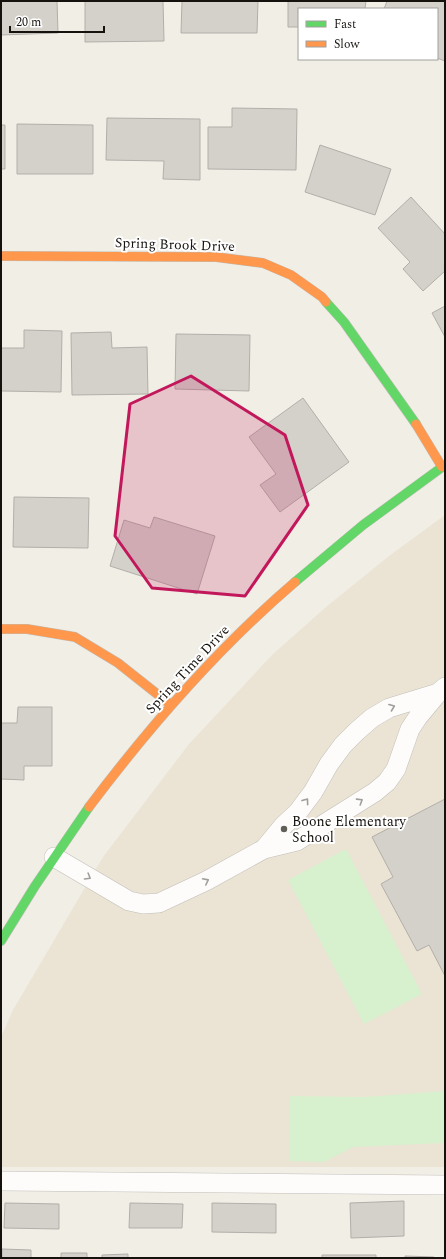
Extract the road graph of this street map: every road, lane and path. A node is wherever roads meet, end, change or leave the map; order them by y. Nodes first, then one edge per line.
1 (1, 256) edge
2 (444, 468) edge
3 (1, 629) edge
4 (441, 690) edge
5 (171, 705) junction
6 (264, 849) junction
7 (54, 857) junction
8 (1, 941) edge
9 (1, 1181) edge
10 (445, 1185) edge

1 - 2 street, Spring Brook Drive
2 - 5 street, Spring Time Drive
3 - 5 street
6 -> 4 lane
6 -> 4 lane
5 - 7 street, Spring Time Drive
7 -> 6 lane
7 - 8 street, Spring Time Drive
9 - 10 lane

